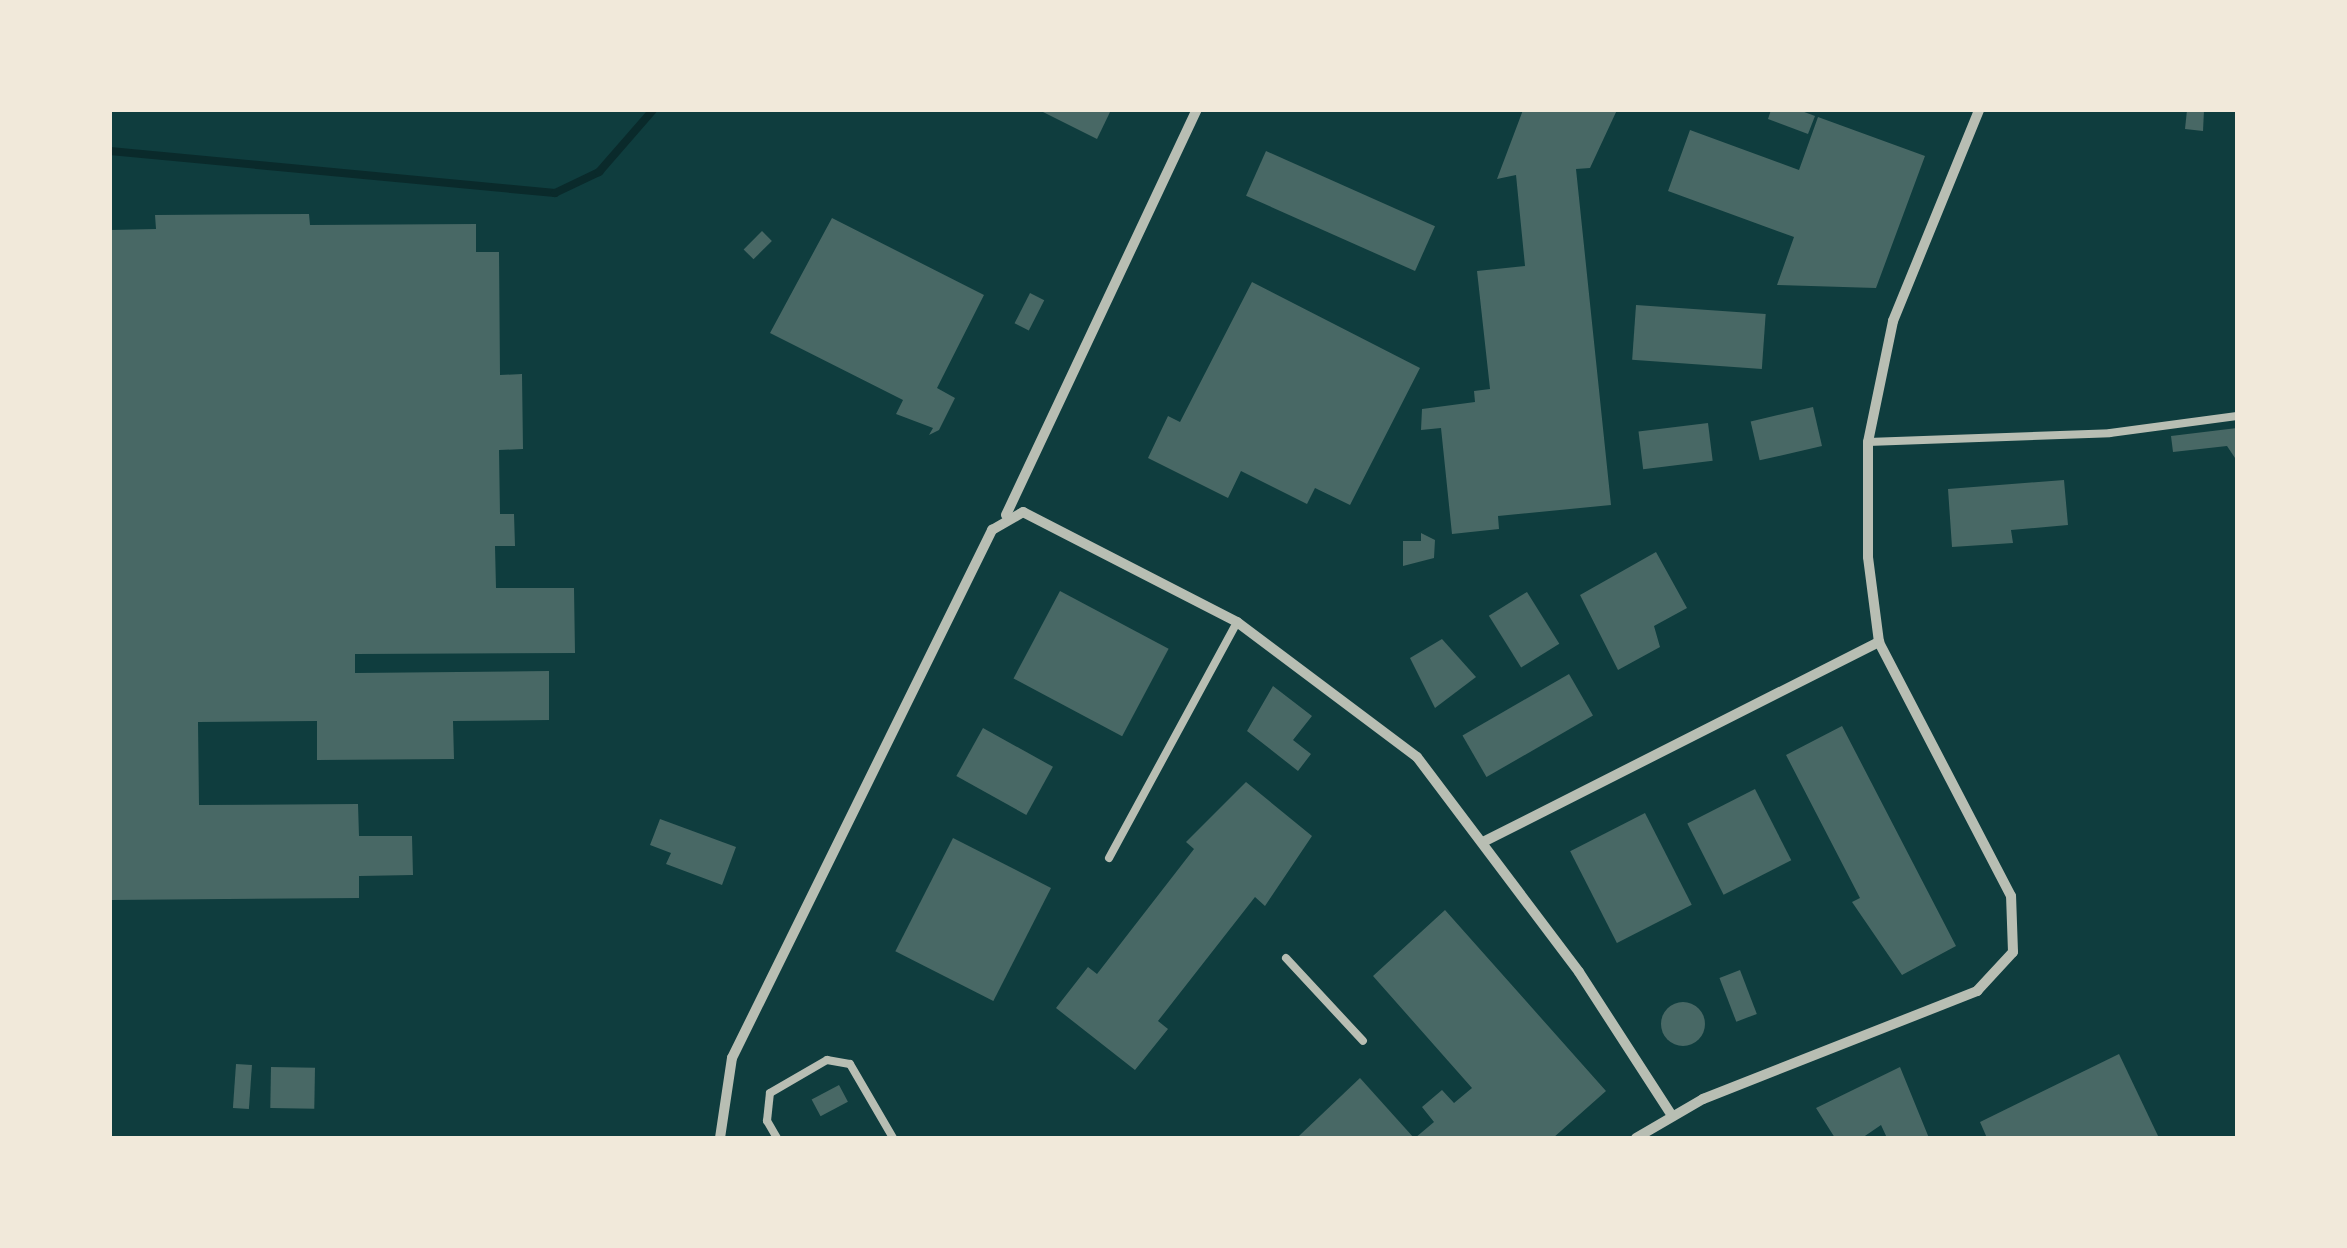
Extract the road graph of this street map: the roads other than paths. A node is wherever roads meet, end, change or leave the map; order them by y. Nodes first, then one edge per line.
1 (1197, 110) edge
2 (1979, 110) edge
3 (2237, 416) edge
4 (1868, 442) junction
5 (1006, 515) junction
6 (1237, 622) junction
7 (1879, 642) junction
8 (1483, 842) junction
9 (1109, 858) dead end
10 (1286, 958) dead end
11 (1363, 1041) dead end
12 (1671, 1114) junction
13 (720, 1138) edge
14 (777, 1138) edge
15 (893, 1138) edge
16 (1636, 1138) edge

1 - 5 street
2 - 4 street
3 - 4 lane
4 - 7 street
5 - 6 street
5 - 13 street
6 - 8 street
6 - 9 lane
7 - 8 street
7 - 12 street
8 - 12 street
10 - 11 lane
12 - 16 street
14 - 15 lane

